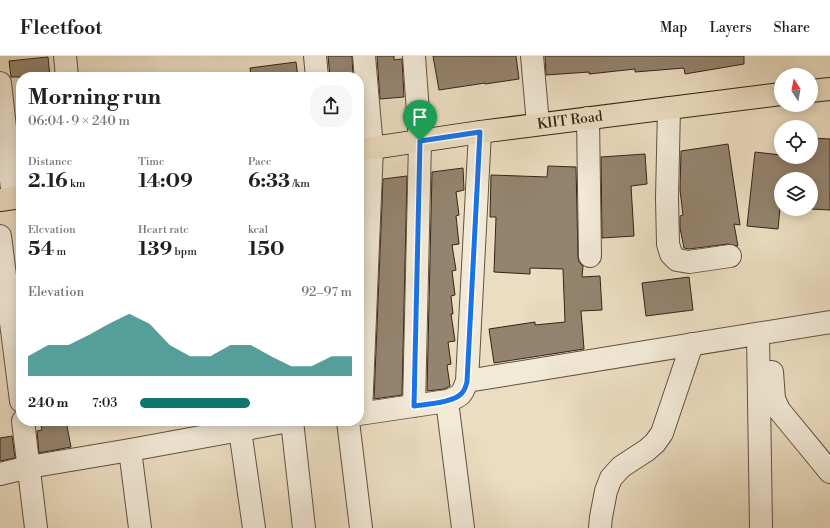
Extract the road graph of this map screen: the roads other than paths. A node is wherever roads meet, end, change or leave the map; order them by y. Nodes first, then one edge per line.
1 (65, 56) edge
2 (315, 56) edge
3 (364, 56) edge
4 (414, 56) edge
5 (532, 56) edge
6 (67, 72) edge
7 (317, 72) edge
8 (0, 83) edge
9 (830, 90) edge
10 (818, 91) edge
11 (774, 95) edge
12 (669, 108) junction
13 (588, 118) junction
14 (538, 124) junction
15 (480, 132) junction
16 (420, 141) junction
17 (365, 149) edge
18 (364, 179) edge
19 (12, 199) edge
20 (0, 236) edge
21 (590, 256) dead end
22 (730, 256) dead end
23 (830, 322) edge
24 (764, 333) junction
25 (692, 344) junction
26 (16, 362) edge
27 (467, 382) junction
28 (447, 401) junction
29 (414, 406) junction
30 (364, 415) edge
31 (25, 426) edge
32 (262, 426) edge
33 (291, 426) edge
34 (356, 426) edge
35 (240, 430) junction
36 (130, 450) junction
37 (29, 466) junction
38 (830, 472) edge
39 (0, 474) edge
40 (36, 528) edge
41 (140, 528) edge
42 (254, 528) edge
43 (304, 528) edge
44 (361, 528) edge
45 (463, 528) edge
46 (600, 528) edge
47 (761, 528) edge

1 - 6 street
2 - 7 street
3 - 17 street
4 - 16 street
5 - 14 street
8 - 19 street
9 - 10 main road
11 - 12 main road, KIIT Road
12 - 13 main road, KIIT Road
12 - 22 street
13 - 14 main road, KIIT Road
13 - 21 street
14 - 15 main road, KIIT Road
15 - 16 main road, KIIT Road
15 - 27 street
16 - 17 main road, KIIT Road
16 - 29 street
17 - 18 street
20 - 26 street
23 - 24 street
24 - 25 street
24 - 38 street
24 - 47 street
25 - 27 street
25 - 46 street
27 - 28 street
28 - 29 street
28 - 45 street
29 - 30 street
31 - 37 street
32 - 35 street
33 - 43 street
34 - 44 street
35 - 36 street
35 - 42 street
36 - 37 street
36 - 41 street
37 - 39 street
37 - 40 street

